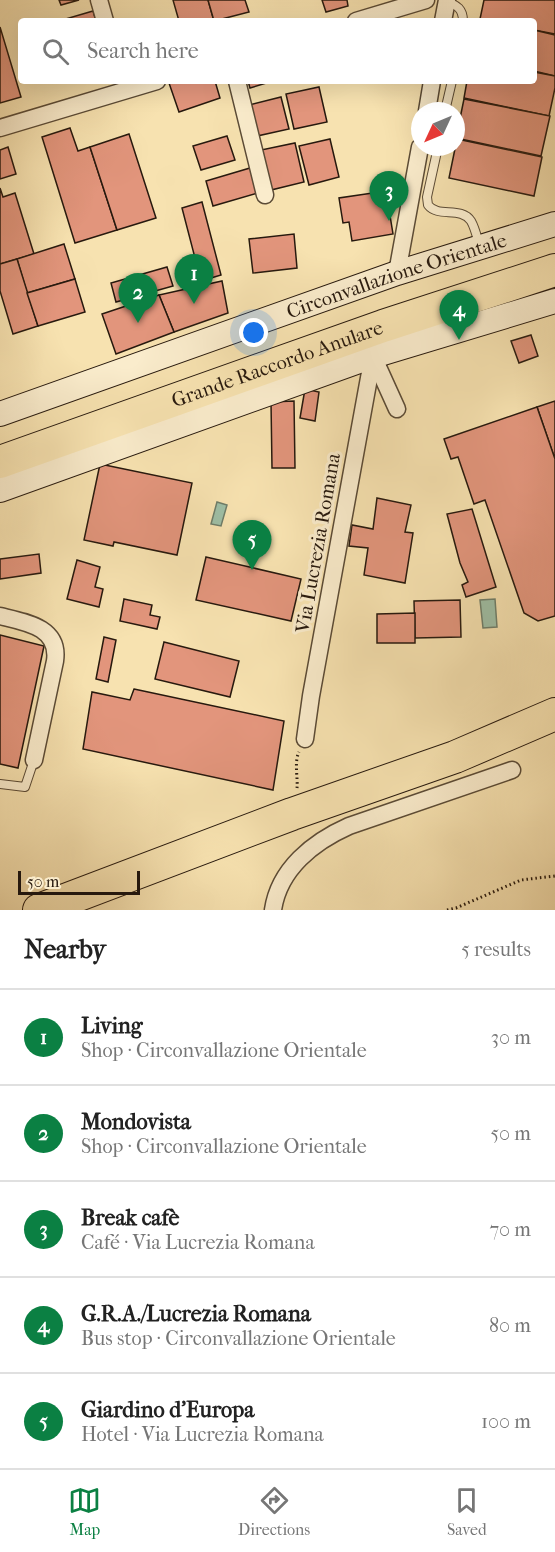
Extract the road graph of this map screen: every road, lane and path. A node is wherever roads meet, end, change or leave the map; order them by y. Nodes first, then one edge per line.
1 (99, 0) edge
2 (426, 0) edge
3 (447, 1) edge
4 (104, 18) edge
5 (366, 18) edge
6 (444, 18) edge
7 (463, 18) edge
8 (238, 84) edge
9 (432, 84) edge
10 (451, 84) edge
11 (124, 86) edge
12 (428, 102) edge
13 (447, 102) edge
14 (0, 128) edge
15 (418, 156) edge
16 (436, 156) edge
17 (265, 195) dead end
18 (555, 224) edge
19 (481, 247) junction
20 (555, 270) edge
21 (397, 273) junction
22 (555, 301) edge
23 (373, 356) junction
24 (397, 409) dead end
25 (0, 414) edge
26 (0, 462) edge
27 (0, 490) edge
28 (0, 616) edge
29 (555, 714) edge
30 (305, 739) joint
31 (34, 760) joint
32 (512, 770) dead end
33 (0, 784) edge
34 (297, 788) dead end
35 (555, 876) edge
36 (39, 910) edge
37 (273, 910) edge
38 (447, 910) edge

1 - 4 street
2 - 5 street
3 - 6 street
3 - 7 lane
8 - 17 street
9 - 12 street
10 - 13 lane
11 - 14 street
15 - 21 street
16 - 19 lane
18 - 19 street, Circonvallazione Orientale
19 - 21 street, Circonvallazione Orientale
20 - 26 highway, Grande Raccordo Anulare
21 - 25 street, Circonvallazione Orientale
22 - 23 street
23 - 24 street
23 - 27 street
23 - 30 street, Via Lucrezia Romana
28 - 31 street
29 - 36 highway
30 - 34 path
31 - 33 lane
32 - 37 street
35 - 38 path

